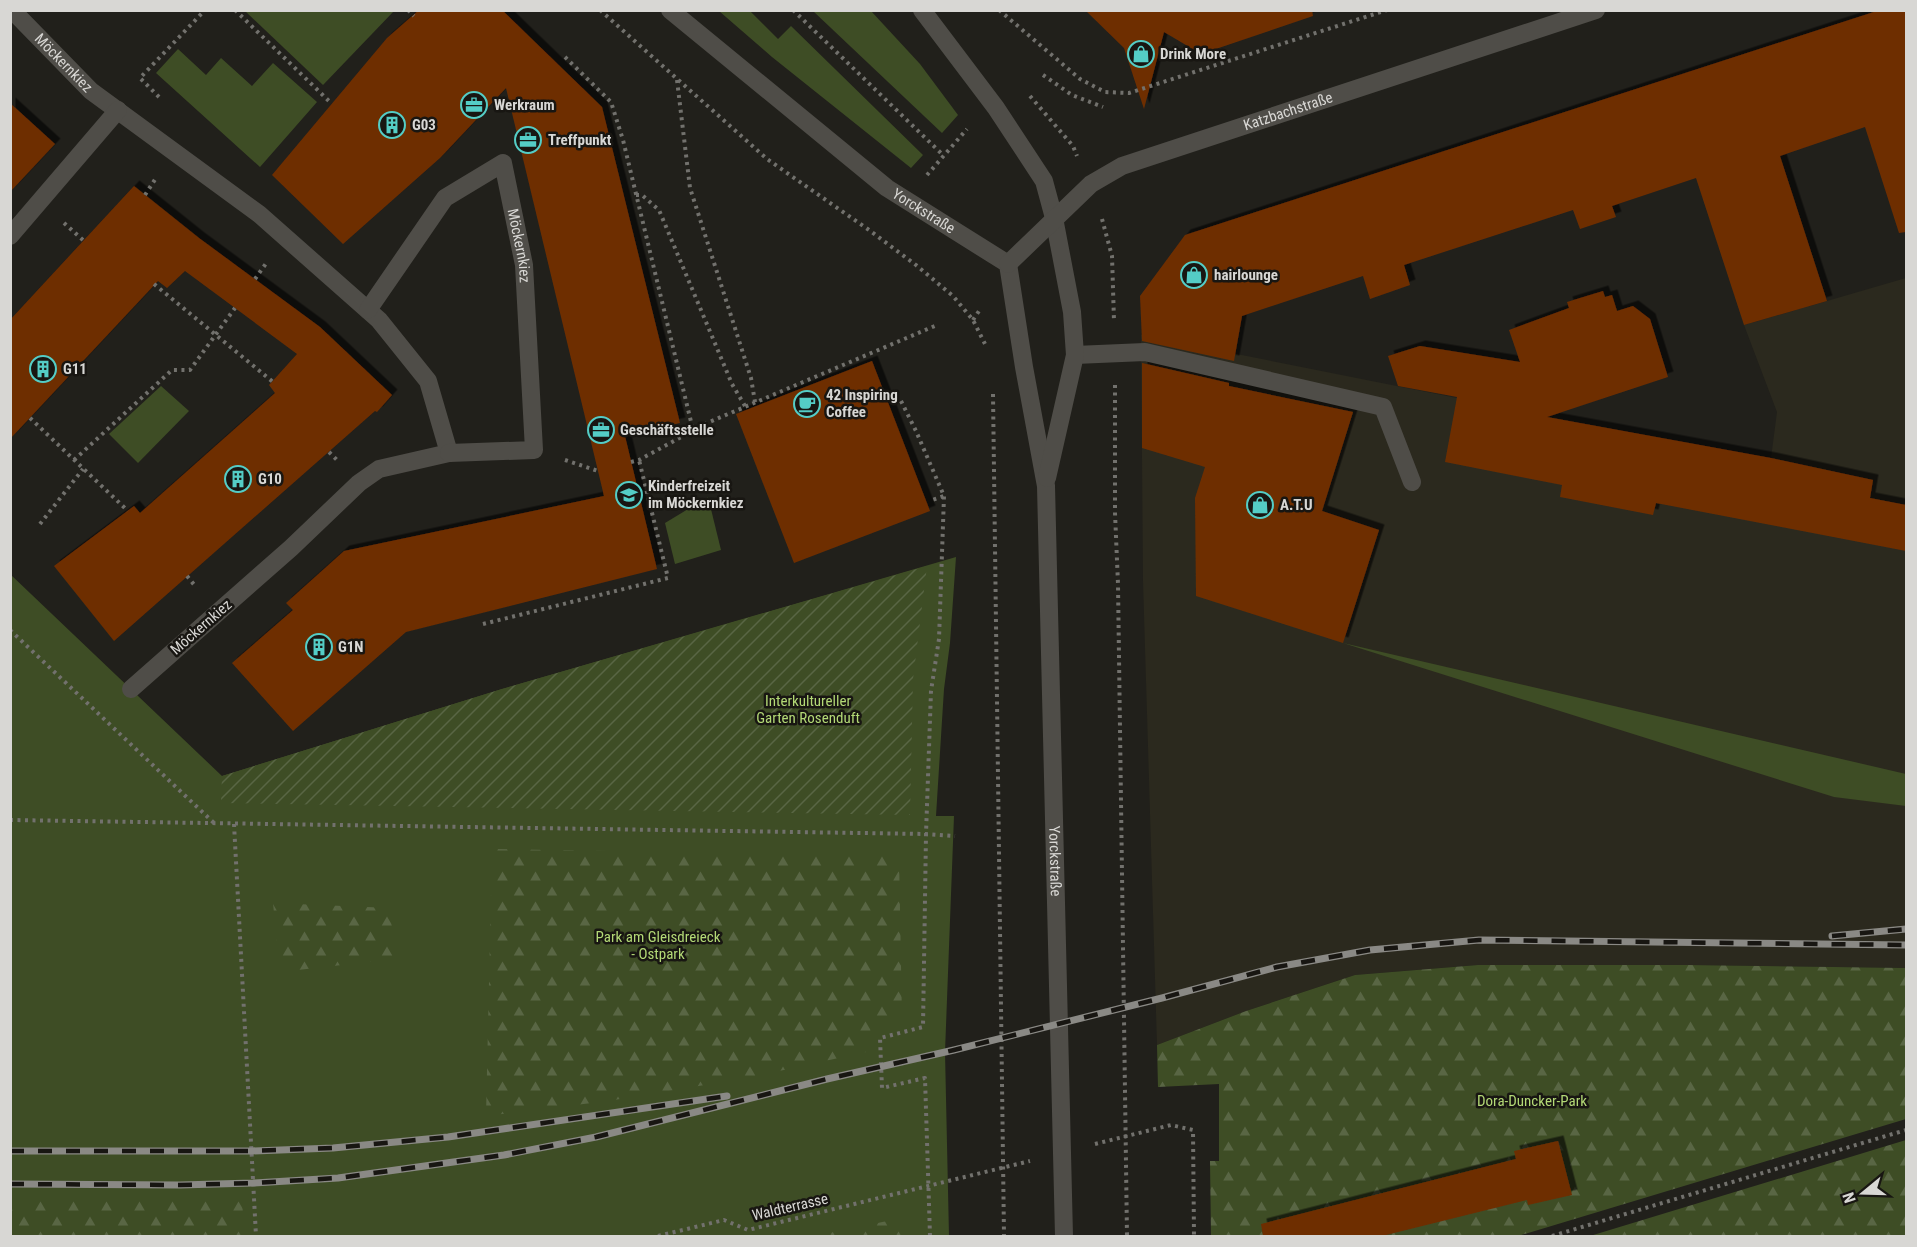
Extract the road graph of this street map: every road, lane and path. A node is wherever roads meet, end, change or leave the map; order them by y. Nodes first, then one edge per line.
1 (12, 10) edge
2 (205, 10) edge
3 (408, 10) edge
4 (600, 10) edge
5 (670, 10) edge
6 (793, 10) edge
7 (922, 10) edge
8 (999, 10) edge
9 (1387, 10) edge
10 (1596, 10) edge
11 (235, 11) edge
12 (414, 16) dead end
13 (566, 57) dead end
14 (1043, 75) dead end
15 (677, 79) junction
16 (165, 103) dead end
17 (331, 103) dead end
18 (1103, 107) dead end
19 (118, 110) junction
20 (968, 129) dead end
21 (944, 156) junction
22 (925, 178) dead end
23 (636, 195) junction
24 (1054, 218) junction
25 (1106, 230) dead end
26 (10, 236) edge
27 (1008, 264) junction
28 (154, 284) dead end
29 (235, 308) dead end
30 (368, 310) junction
31 (937, 325) dead end
32 (216, 334) junction
33 (1115, 352) junction
34 (989, 354) dead end
35 (1075, 355) junction
36 (273, 382) dead end
37 (993, 389) dead end
38 (901, 401) dead end
39 (755, 402) junction
40 (745, 406) junction
41 (30, 418) dead end
42 (693, 430) junction
43 (449, 453) junction
44 (74, 460) junction
45 (639, 460) junction
46 (632, 462) dead end
47 (83, 469) junction
48 (1412, 482) dead end
49 (1046, 486) junction
50 (944, 496) junction
51 (932, 500) dead end
52 (128, 511) dead end
53 (40, 524) dead end
54 (483, 624) dead end
55 (10, 630) edge
56 (131, 689) dead end
57 (10, 820) edge
58 (215, 823) junction
59 (234, 824) junction
60 (926, 834) junction
61 (955, 836) dead end
62 (1170, 1125) dead end
63 (1906, 1130) edge
64 (942, 1183) dead end
65 (928, 1186) junction
66 (256, 1236) edge
67 (658, 1236) edge
68 (930, 1236) edge
69 (1004, 1236) edge
70 (1064, 1236) edge
71 (1127, 1236) edge
72 (1194, 1236) edge
73 (1552, 1236) edge

1 - 19 main road, Möckernkiez
2 - 16 path
3 - 12 path
4 - 15 path
5 - 27 main road, Yorckstraße
6 - 21 path
7 - 24 main road, Yorckstraße
8 - 9 path
10 - 24 main road, Katzbachstraße
11 - 17 path
13 - 23 path
14 - 18 path
15 - 34 path
15 - 39 path
19 - 26 main road
19 - 30 main road, Möckernkiez
20 - 21 path
21 - 22 path
23 - 40 path
23 - 42 path
24 - 27 main road, Katzbachstraße
24 - 35 main road, Yorckstraße
25 - 33 path
27 - 49 main road, Yorckstraße
28 - 32 path
29 - 32 path
30 - 43 main road, Möckernkiez
30 - 43 main road, Möckernkiez
31 - 39 path
32 - 36 path
32 - 44 path
33 - 35 main road
33 - 48 main road
33 - 71 path
35 - 49 main road, Yorckstraße
37 - 69 path
38 - 50 path
39 - 40 path
40 - 42 path
41 - 44 path
42 - 45 path
43 - 56 main road, Möckernkiez
44 - 47 path
45 - 46 path
45 - 54 path
47 - 52 path
47 - 53 path
49 - 70 main road, Yorckstraße
50 - 51 path
50 - 60 path
55 - 58 path
57 - 58 path
58 - 59 path
59 - 60 path
59 - 66 path
60 - 61 path
60 - 65 path
62 - 72 path
63 - 73 path
64 - 65 path, Waldterrasse
65 - 67 path, Waldterrasse
65 - 68 path

